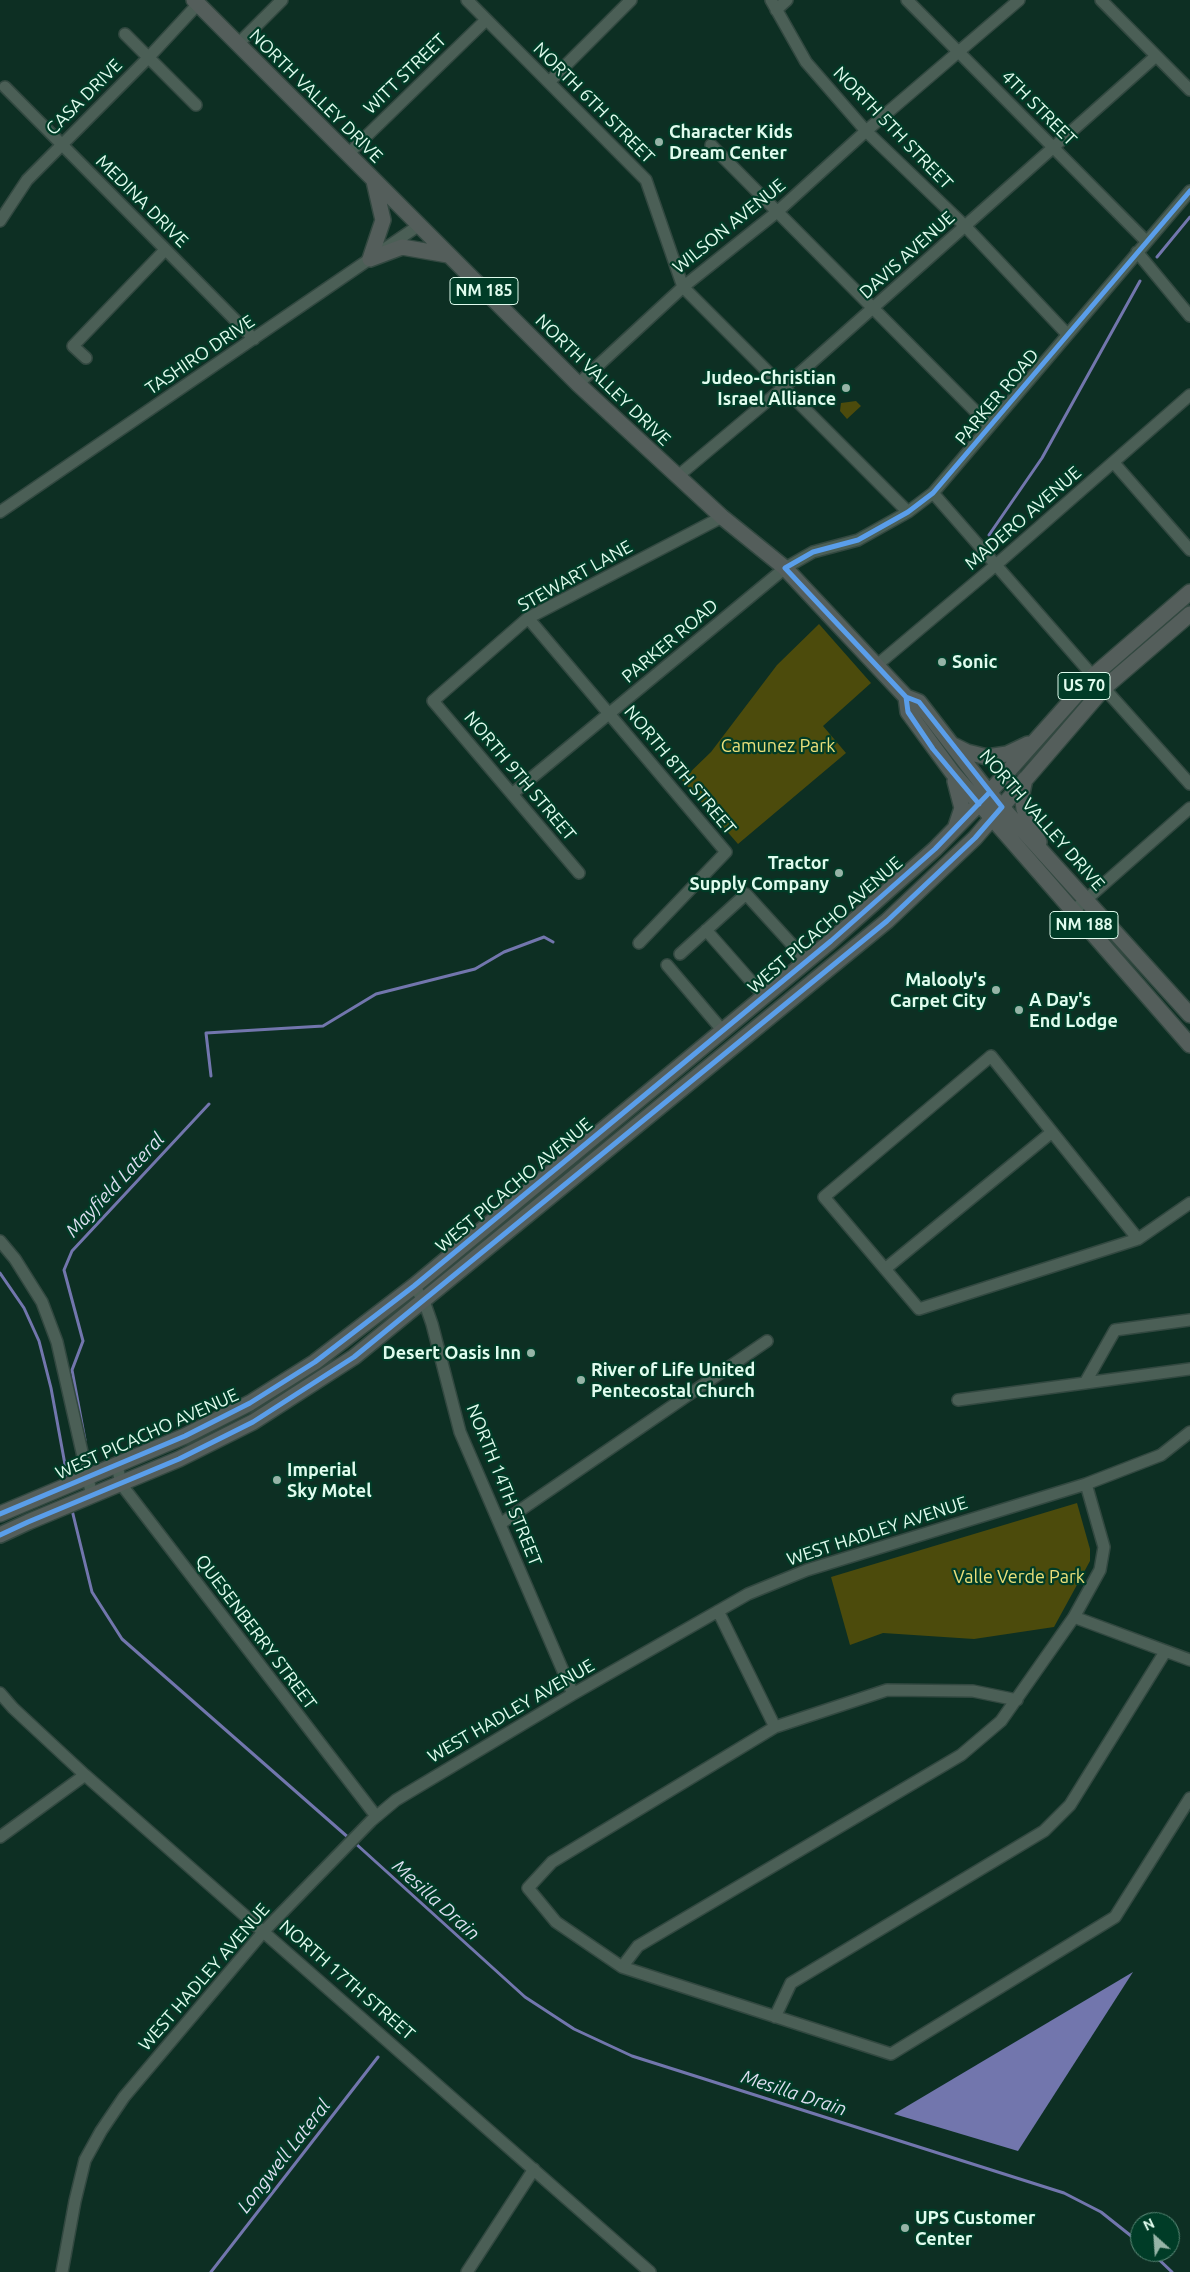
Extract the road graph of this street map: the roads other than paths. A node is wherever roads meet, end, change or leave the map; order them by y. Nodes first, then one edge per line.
1 (282, 0) edge
2 (467, 0) edge
3 (484, 0) edge
4 (631, 0) edge
5 (787, 0) edge
6 (907, 0) edge
7 (1019, 0) edge
8 (1101, 0) edge
9 (196, 2) edge
10 (774, 5) edge
11 (476, 9) junction
12 (486, 20) junction
13 (125, 34) dead end
14 (238, 44) junction
15 (958, 53) junction
16 (1156, 56) junction
17 (148, 58) junction
18 (549, 82) junction
19 (5, 87) dead end
20 (1190, 90) edge
21 (196, 105) dead end
22 (866, 131) junction
23 (61, 144) junction
24 (711, 145) dead end
25 (1053, 146) junction
26 (348, 154) junction
27 (374, 180) junction
28 (1190, 191) edge
29 (777, 212) junction
30 (0, 221) edge
31 (418, 226) junction
32 (966, 227) junction
33 (1146, 241) junction
34 (165, 250) junction
35 (1137, 252) junction
36 (448, 255) junction
37 (370, 259) junction
38 (683, 287) junction
39 (874, 308) junction
40 (1190, 316) edge
41 (1067, 334) junction
42 (254, 339) junction
43 (86, 358) dead end
44 (578, 384) junction
45 (784, 387) junction
46 (1190, 395) edge
47 (990, 426) junction
48 (1114, 463) junction
49 (678, 476) junction
50 (933, 493) junction
51 (0, 512) edge
52 (908, 512) junction
53 (722, 517) junction
54 (1190, 550) edge
55 (997, 564) junction
56 (785, 568) junction
57 (1190, 592) edge
58 (1190, 614) edge
59 (528, 618) junction
60 (877, 665) junction
61 (1093, 676) junction
62 (1104, 688) junction
63 (906, 697) junction
64 (433, 701) joint
65 (610, 713) junction
66 (1034, 741) junction
67 (951, 744) junction
68 (952, 772) junction
69 (1025, 778) junction
70 (1190, 784) edge
71 (512, 794) junction
72 (984, 799) junction
73 (1190, 808) edge
74 (997, 813) junction
75 (956, 828) junction
76 (974, 838) junction
77 (1013, 842) junction
78 (1044, 855) junction
79 (579, 873) dead end
80 (1086, 898) junction
81 (1072, 912) junction
82 (706, 930) junction
83 (639, 943) dead end
84 (680, 954) dead end
85 (807, 961) junction
86 (668, 965) dead end
87 (764, 996) junction
88 (1189, 1013) edge
89 (1174, 1026) junction
90 (723, 1030) junction
91 (1190, 1045) edge
92 (1052, 1132) junction
93 (1190, 1203) edge
94 (1138, 1239) junction
95 (0, 1241) edge
96 (885, 1269) junction
97 (414, 1286) junction
98 (424, 1301) junction
99 (1190, 1320) edge
100 (767, 1341) dead end
101 (1190, 1368) edge
102 (1086, 1383) junction
103 (958, 1400) dead end
104 (1190, 1432) edge
105 (117, 1465) junction
106 (87, 1477) junction
107 (121, 1484) junction
108 (1086, 1484) junction
109 (92, 1496) junction
110 (0, 1514) edge
111 (500, 1524) junction
112 (0, 1536) edge
113 (718, 1611) junction
114 (1074, 1617) junction
115 (1165, 1652) junction
116 (1190, 1660) edge
117 (0, 1693) edge
118 (573, 1694) junction
119 (1017, 1700) junction
120 (775, 1727) junction
121 (85, 1775) junction
122 (1190, 1798) edge
123 (376, 1816) junction
124 (0, 1837) edge
125 (264, 1931) junction
126 (622, 1967) junction
127 (774, 2017) junction
128 (534, 2169) junction
129 (62, 2272) edge
130 (467, 2272) edge
131 (650, 2272) edge

1 - 14 street
2 - 11 street, NORTH 6TH STREET
3 - 11 street
4 - 18 street
5 - 10 street
6 - 15 street, 4TH STREET
7 - 15 street, WILSON AVENUE
8 - 16 street
9 - 14 main road, NORTH VALLEY DRIVE / NM 185
9 - 17 street, CASA DRIVE
10 - 22 street, NORTH 5TH STREET
11 - 12 street, NORTH 6TH STREET
12 - 18 street, NORTH 6TH STREET
12 - 26 street, WITT STREET
13 - 17 street
14 - 26 main road, NORTH VALLEY DRIVE / NM 185
15 - 22 street, WILSON AVENUE
15 - 25 street, 4TH STREET
16 - 20 street
16 - 25 street, DAVIS AVENUE
17 - 21 street
17 - 23 street, CASA DRIVE
18 - 38 street, NORTH 6TH STREET
19 - 23 street, MEDINA DRIVE
22 - 29 street, WILSON AVENUE
22 - 32 street, NORTH 5TH STREET
23 - 30 street, CASA DRIVE
23 - 34 street, MEDINA DRIVE
24 - 29 street
25 - 32 street, DAVIS AVENUE
25 - 33 street, 4TH STREET
26 - 27 main road, NORTH VALLEY DRIVE / NM 185
27 - 31 main road, NORTH VALLEY DRIVE / NM 185
27 - 37 main road
28 - 33 street, PARKER ROAD
29 - 38 street, WILSON AVENUE
29 - 39 street
31 - 36 main road, NORTH VALLEY DRIVE / NM 185
31 - 37 street, TASHIRO DRIVE
32 - 39 street, DAVIS AVENUE
32 - 41 street, NORTH 5TH STREET
33 - 35 street, PARKER ROAD
34 - 42 street, MEDINA DRIVE
34 - 43 street
35 - 40 street
35 - 41 street, PARKER ROAD
36 - 37 main road
36 - 44 main road, NORTH VALLEY DRIVE / NM 185
37 - 42 street, TASHIRO DRIVE
38 - 44 street, WILSON AVENUE
38 - 45 street, NORTH 6TH STREET
39 - 45 street, DAVIS AVENUE
39 - 47 street
41 - 47 street, PARKER ROAD
42 - 51 street, TASHIRO DRIVE
44 - 49 main road, NORTH VALLEY DRIVE / NM 185
45 - 49 street, DAVIS AVENUE
45 - 52 street, NORTH 6TH STREET
46 - 48 street, MADERO AVENUE
47 - 50 street, PARKER ROAD
48 - 54 street
48 - 55 street, MADERO AVENUE
49 - 53 main road, NORTH VALLEY DRIVE / NM 185
50 - 52 street, PARKER ROAD
50 - 55 street
52 - 56 street, PARKER ROAD
53 - 56 main road, NORTH VALLEY DRIVE / NM 185
53 - 59 street, STEWART LANE
55 - 60 street, MADERO AVENUE
55 - 61 street
56 - 60 main road, NORTH VALLEY DRIVE / NM 185
56 - 65 street, PARKER ROAD
57 - 61 main road, WEST PICACHO AVENUE / US 70
58 - 62 main road, WEST PICACHO AVENUE / US 70
59 - 64 street, STEWART LANE
59 - 65 street, NORTH 8TH STREET
60 - 63 main road, NORTH VALLEY DRIVE / NM 185
61 - 66 main road, WEST PICACHO AVENUE / US 70
62 - 69 main road, WEST PICACHO AVENUE / US 70
62 - 70 street
63 - 67 main road, NORTH VALLEY DRIVE / NM 185
63 - 68 main road, NORTH VALLEY DRIVE / NM 185
64 - 71 street, NORTH 9TH STREET
65 - 71 street, PARKER ROAD
65 - 83 street, NORTH 8TH STREET
66 - 67 main road
66 - 72 main road, WEST PICACHO AVENUE / US 70
67 - 72 main road, NORTH VALLEY DRIVE / NM 185
68 - 72 main road, NORTH VALLEY DRIVE / NM 185
68 - 75 main road
69 - 74 main road, WEST PICACHO AVENUE / US 70
69 - 78 main road
71 - 79 street, NORTH 9TH STREET
72 - 74 main road, NORTH VALLEY DRIVE / NM 185
72 - 75 main road, WEST PICACHO AVENUE / US 70
73 - 80 street
74 - 76 main road, WEST PICACHO AVENUE / US 70
74 - 77 main road, NORTH VALLEY DRIVE / NM 188
74 - 78 main road, NORTH VALLEY DRIVE / NM 188
75 - 85 main road, WEST PICACHO AVENUE / US 70
76 - 77 main road
76 - 98 main road, WEST PICACHO AVENUE / US 70
77 - 81 main road, NORTH VALLEY DRIVE / NM 188
78 - 80 main road, NORTH VALLEY DRIVE / NM 188
80 - 81 street
80 - 88 main road, NORTH VALLEY DRIVE / NM 188
81 - 89 main road, NORTH VALLEY DRIVE / NM 188
82 - 84 street
82 - 85 street
82 - 87 street
85 - 87 main road, WEST PICACHO AVENUE / US 70
86 - 90 street
87 - 90 main road, WEST PICACHO AVENUE / US 70
88 - 89 street
89 - 91 main road, NORTH VALLEY DRIVE / NM 188
90 - 97 main road, WEST PICACHO AVENUE / US 70
92 - 94 street
92 - 96 street
92 - 96 street
93 - 94 street
94 - 96 street
95 - 106 street
97 - 98 street, NORTH 14TH STREET
97 - 105 main road, WEST PICACHO AVENUE / US 70
98 - 107 main road, WEST PICACHO AVENUE / US 70
98 - 111 street, NORTH 14TH STREET
99 - 102 street
100 - 111 street
101 - 102 street
102 - 103 street
104 - 108 street, WEST HADLEY AVENUE
105 - 106 main road, WEST PICACHO AVENUE / US 70
105 - 107 street, QUESENBERRY STREET
106 - 109 street
106 - 110 main road, WEST PICACHO AVENUE / US 70
107 - 109 main road, WEST PICACHO AVENUE / US 70
107 - 123 street, QUESENBERRY STREET
108 - 113 street, WEST HADLEY AVENUE
108 - 114 street
109 - 112 main road, WEST PICACHO AVENUE / US 70
111 - 118 street, NORTH 14TH STREET
113 - 118 street, WEST HADLEY AVENUE
113 - 120 street
114 - 115 street
114 - 119 street
115 - 116 street
115 - 127 street
117 - 121 street, NORTH 17TH STREET
118 - 123 street, WEST HADLEY AVENUE
119 - 120 street
119 - 126 street
120 - 126 street
121 - 124 street
121 - 125 street, NORTH 17TH STREET
122 - 127 street
123 - 125 street, WEST HADLEY AVENUE
125 - 128 street, NORTH 17TH STREET
125 - 129 street, WEST HADLEY AVENUE
126 - 127 street
128 - 130 street
128 - 131 street, NORTH 17TH STREET

